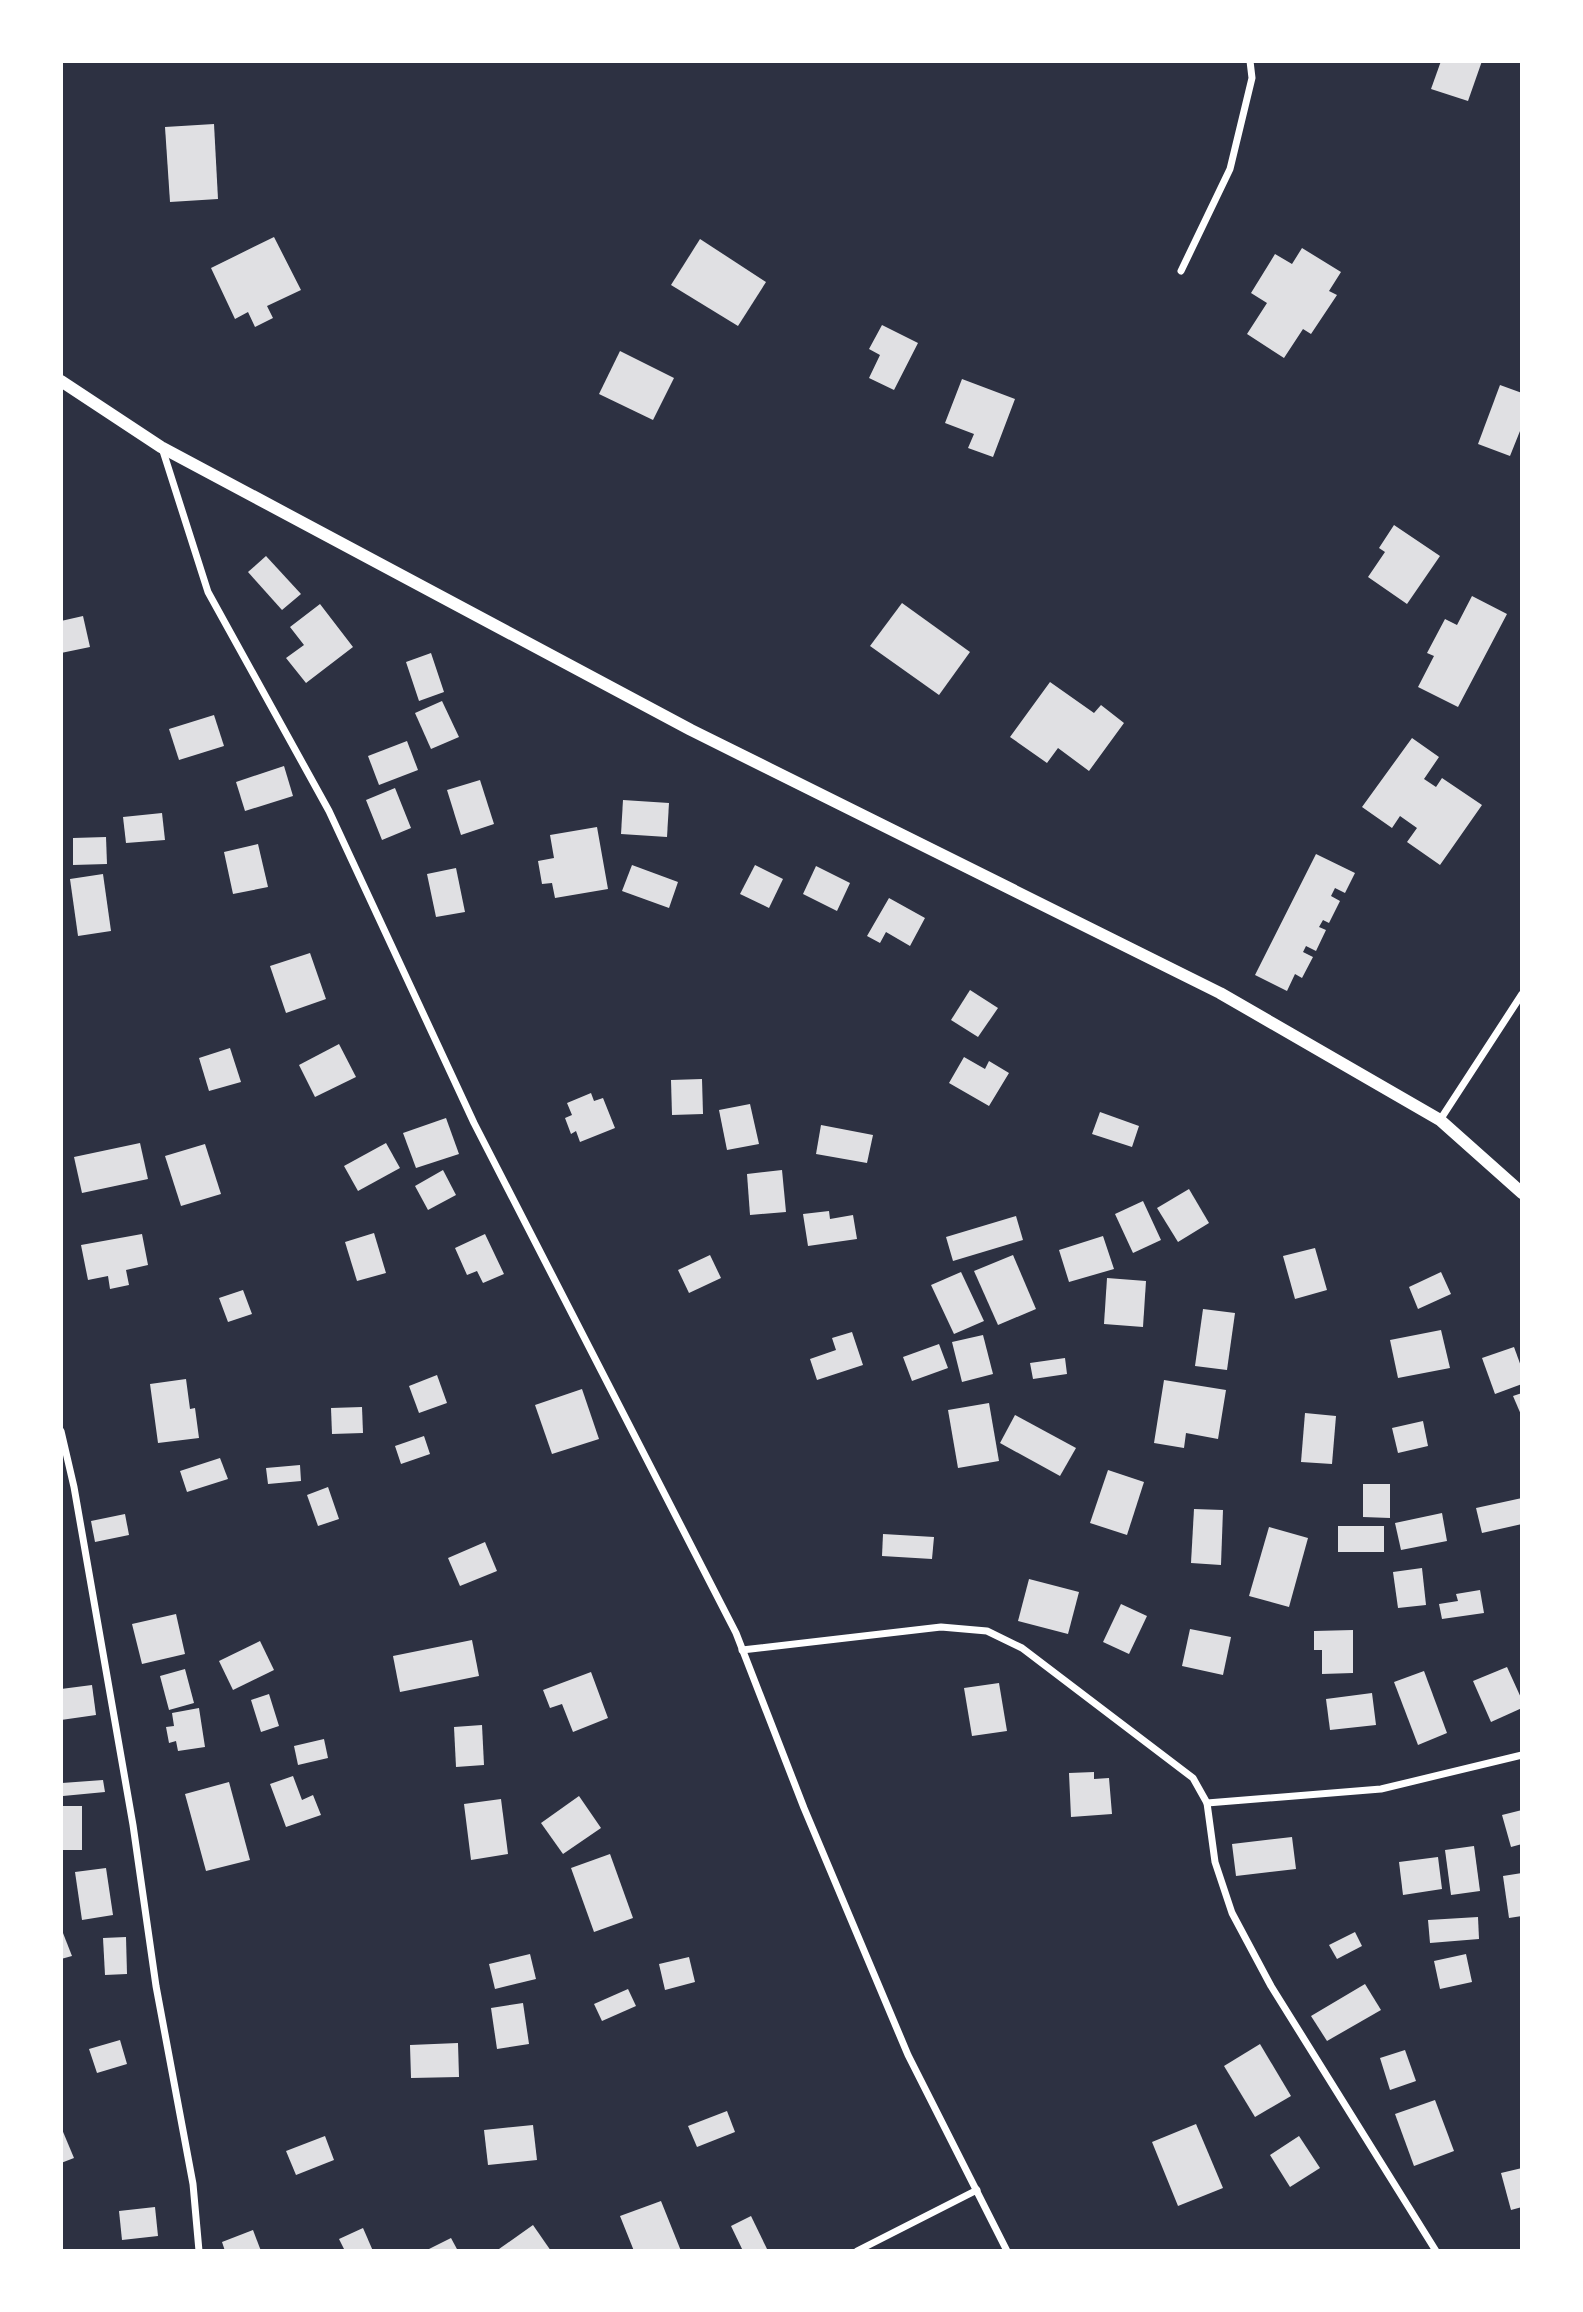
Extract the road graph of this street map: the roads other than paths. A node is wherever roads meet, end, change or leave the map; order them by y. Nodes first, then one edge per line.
1 (1250, 61) edge
2 (1181, 271) dead end
3 (61, 381) edge
4 (162, 447) junction
5 (1522, 994) edge
6 (1440, 1120) junction
7 (1522, 1193) edge
8 (61, 1432) edge
9 (743, 1650) junction
10 (1522, 1755) edge
11 (1208, 1803) junction
12 (978, 2190) junction
13 (199, 2251) edge
14 (856, 2251) edge
15 (1007, 2251) edge
16 (1436, 2251) edge

1 - 2 street
3 - 4 street
4 - 6 street
4 - 9 street
5 - 6 street
6 - 7 street
8 - 13 street
9 - 11 street
9 - 12 street
10 - 11 street
11 - 16 street
12 - 14 street
12 - 15 street

